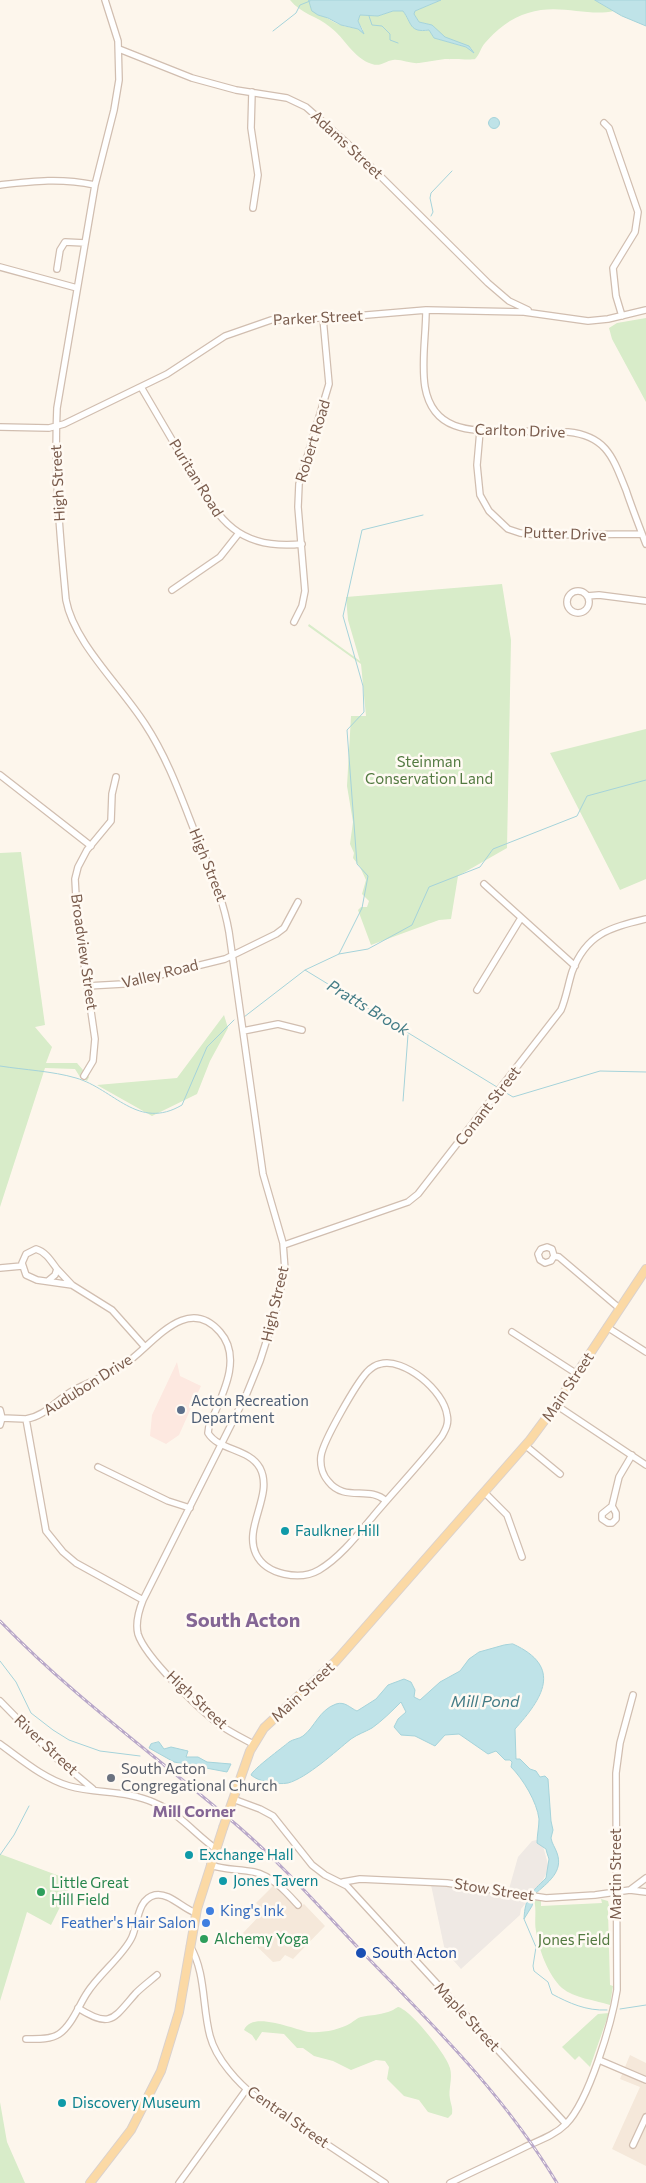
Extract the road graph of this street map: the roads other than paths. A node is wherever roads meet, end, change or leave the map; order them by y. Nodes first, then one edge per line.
1 (105, 0) edge
2 (119, 49) junction
3 (252, 92) junction
4 (604, 123) dead end
5 (0, 185) edge
6 (95, 185) junction
7 (253, 208) dead end
8 (85, 243) junction
9 (0, 267) edge
10 (57, 269) dead end
11 (77, 288) junction
12 (426, 310) junction
13 (646, 310) edge
14 (534, 313) junction
15 (622, 316) junction
16 (323, 318) junction
17 (142, 388) junction
18 (56, 426) junction
19 (0, 427) edge
20 (480, 431) junction
21 (239, 533) junction
22 (642, 534) junction
23 (302, 544) junction
24 (646, 544) edge
25 (172, 590) dead end
26 (587, 596) dead end
27 (646, 601) edge
28 (294, 622) dead end
29 (0, 775) edge
30 (116, 777) dead end
31 (91, 846) junction
32 (484, 884) dead end
33 (298, 902) dead end
34 (521, 918) junction
35 (646, 919) edge
36 (232, 956) junction
37 (575, 966) junction
38 (87, 986) junction
39 (478, 990) dead end
40 (302, 1030) dead end
41 (243, 1031) junction
42 (84, 1076) dead end
43 (284, 1245) junction
44 (554, 1256) dead end
45 (22, 1266) junction
46 (0, 1268) edge
47 (57, 1269) junction
48 (646, 1269) edge
49 (49, 1280) junction
50 (72, 1285) junction
51 (619, 1308) junction
52 (607, 1327) junction
53 (512, 1332) dead end
54 (145, 1347) junction
55 (646, 1352) edge
56 (576, 1374) junction
57 (556, 1406) junction
58 (0, 1410) edge
59 (2, 1418) junction
60 (26, 1419) junction
61 (0, 1425) edge
62 (222, 1443) junction
63 (526, 1446) junction
64 (632, 1456) junction
65 (646, 1465) edge
66 (98, 1467) dead end
67 (560, 1474) dead end
68 (485, 1493) junction
69 (386, 1501) junction
70 (612, 1506) dead end
71 (190, 1508) junction
72 (522, 1557) dead end
73 (143, 1600) junction
74 (634, 1695) dead end
75 (0, 1701) edge
76 (0, 1744) edge
77 (253, 1744) junction
78 (93, 1789) junction
79 (233, 1799) junction
80 (216, 1849) junction
81 (210, 1865) junction
82 (646, 1878) edge
83 (342, 1882) junction
84 (630, 1890) junction
85 (646, 1892) edge
86 (616, 1893) junction
87 (298, 1905) dead end
88 (196, 1913) junction
89 (190, 1946) junction
90 (157, 1975) dead end
91 (78, 2008) junction
92 (26, 2039) dead end
93 (598, 2060) junction
94 (646, 2080) edge
95 (246, 2090) junction
96 (646, 2117) edge
97 (566, 2124) junction
98 (633, 2145) dead end
99 (90, 2183) edge
100 (179, 2183) edge
101 (385, 2183) edge
102 (450, 2183) edge

1 - 2 street, High Street
2 - 3 street, Adams Street
2 - 6 street, High Street
3 - 7 street
3 - 14 street, Adams Street
4 - 15 street
5 - 6 street
6 - 8 street, High Street
8 - 10 street
8 - 11 street, High Street
9 - 11 street
11 - 18 street, High Street
12 - 14 street, Parker Street
12 - 16 street, Parker Street
12 - 20 street, Carlton Drive
13 - 15 street, Parker Street
14 - 15 street, Parker Street
16 - 17 street, Parker Street
16 - 23 street, Robert Road
17 - 18 street, Parker Street
17 - 21 street, Puritan Road
18 - 19 street, Parker Street
18 - 36 street, High Street
20 - 22 street, Carlton Drive
20 - 22 street, Putter Drive
21 - 23 street, Puritan Road
21 - 25 street
22 - 24 street, Carlton Drive
23 - 28 street, Robert Road
26 - 27 street
29 - 31 street
30 - 31 street, Broadview Street
31 - 38 street, Broadview Street
32 - 34 street
33 - 36 street, Valley Road
34 - 37 street
34 - 39 street
35 - 37 street, Conant Street
36 - 38 street, Valley Road
36 - 41 street, High Street
37 - 43 street, Conant Street
38 - 42 street, Broadview Street
40 - 41 street
41 - 43 street, High Street
43 - 62 street, High Street
44 - 51 street
45 - 46 street
45 - 47 street
45 - 49 street
47 - 49 street
47 - 50 street
48 - 51 main road, Main Street
49 - 50 street
50 - 54 street
51 - 52 main road, Main Street
52 - 55 street
52 - 56 main road, Main Street
53 - 56 street
54 - 60 street, Audubon Drive
54 - 62 street, Audubon Drive
56 - 57 main road, Main Street
57 - 63 main road, Main Street
57 - 64 street
58 - 59 street
59 - 60 street, Audubon Drive
59 - 61 street
60 - 73 street, Audubon Drive
62 - 69 street
62 - 71 street, High Street
63 - 67 street
63 - 68 main road, Main Street
64 - 65 street
64 - 70 street
66 - 71 street
68 - 72 street
68 - 77 main road, Main Street
69 - 69 street
71 - 73 street, High Street
73 - 77 street, High Street
74 - 86 street, Martin Street
75 - 78 street, River Street
76 - 78 street
77 - 79 main road, Main Street
78 - 80 street
79 - 80 main road, Main Street, bridge
79 - 83 street, Maple Street
80 - 81 main road, Main Street
81 - 87 street
81 - 88 main road, Main Street
82 - 84 street
83 - 86 street, Stow Street
83 - 97 street, Maple Street
84 - 85 street, Stow Street
84 - 86 street, Stow Street
86 - 93 street, Martin Street
88 - 89 main road, Main Street
88 - 91 street
89 - 95 street, Central Street
89 - 99 main road, Main Street
90 - 91 street
91 - 92 street
93 - 94 street
93 - 97 street, Martin Street
95 - 100 street
95 - 101 street, Central Street
96 - 98 street
97 - 102 street, Martin Street

